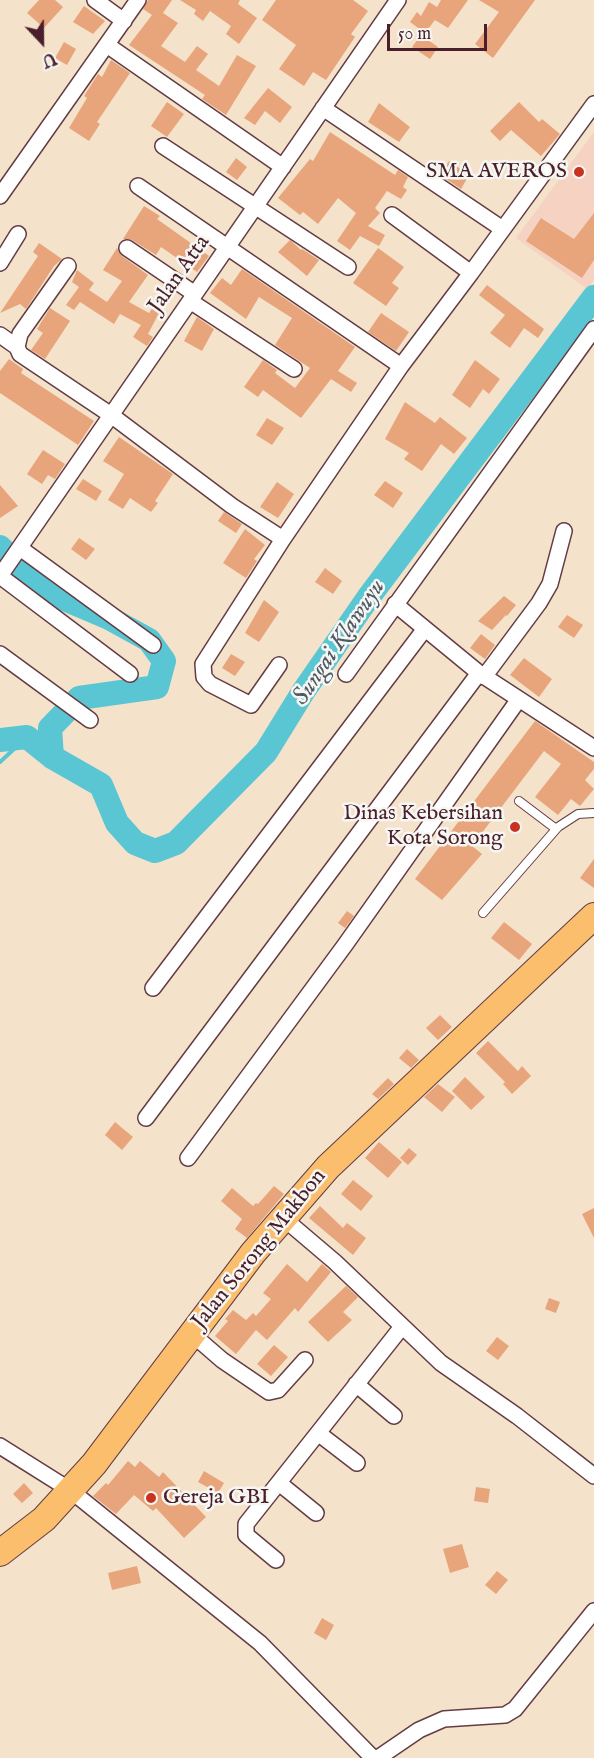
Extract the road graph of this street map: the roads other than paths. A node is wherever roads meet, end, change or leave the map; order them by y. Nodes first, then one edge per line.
1 (95, 0) edge
2 (138, 0) edge
3 (398, 0) edge
4 (124, 21) junction
5 (107, 45) junction
6 (594, 104) edge
7 (323, 108) junction
8 (163, 147) dead end
9 (283, 167) junction
10 (138, 186) dead end
11 (0, 196) edge
12 (256, 206) junction
13 (392, 216) dead end
14 (501, 228) junction
15 (18, 234) dead end
16 (127, 248) dead end
17 (227, 248) junction
18 (0, 262) edge
19 (68, 266) dead end
20 (348, 267) dead end
21 (471, 273) junction
22 (193, 297) junction
23 (594, 329) edge
24 (0, 335) edge
25 (17, 347) junction
26 (401, 366) junction
27 (294, 369) dead end
28 (111, 415) junction
29 (564, 531) dead end
30 (283, 539) junction
31 (20, 548) junction
32 (0, 576) edge
33 (395, 604) junction
34 (424, 630) junction
35 (153, 645) dead end
36 (0, 654) edge
37 (279, 665) dead end
38 (130, 674) dead end
39 (346, 675) dead end
40 (482, 675) junction
41 (519, 699) junction
42 (90, 720) dead end
43 (594, 748) edge
44 (519, 801) dead end
45 (594, 813) edge
46 (556, 829) junction
47 (483, 913) dead end
48 (594, 916) edge
49 (153, 988) dead end
50 (146, 1118) dead end
51 (188, 1158) dead end
52 (282, 1217) junction
53 (401, 1328) junction
54 (192, 1334) junction
55 (305, 1360) dead end
56 (356, 1384) junction
57 (394, 1416) dead end
58 (318, 1433) junction
59 (0, 1446) edge
60 (357, 1463) dead end
61 (594, 1476) edge
62 (279, 1483) junction
63 (69, 1490) junction
64 (316, 1513) dead end
65 (0, 1553) edge
66 (276, 1560) dead end
67 (594, 1611) edge
68 (373, 1758) edge
69 (378, 1758) edge

1 - 4 street
2 - 4 street
3 - 7 street, Jalan Atta
4 - 5 street
5 - 9 street
5 - 11 street
6 - 14 street
7 - 9 street, Jalan Atta
7 - 14 street
8 - 12 street
9 - 12 street, Jalan Atta
10 - 17 street
12 - 17 street, Jalan Atta
12 - 20 street
13 - 21 street
14 - 21 street
15 - 18 street
16 - 22 street
17 - 22 street, Jalan Atta
17 - 26 street
19 - 25 street
21 - 26 street
22 - 27 street
22 - 28 street, Jalan Atta
23 - 33 street
24 - 25 street
25 - 28 street
26 - 30 street
28 - 30 street
28 - 31 street, Jalan Atta
29 - 40 street
30 - 37 street
31 - 32 street, Jalan Atta
31 - 35 street
32 - 38 street
33 - 34 street
33 - 39 street
34 - 40 street
34 - 49 street
36 - 42 street
40 - 41 street
40 - 50 street
41 - 43 street
41 - 51 street
44 - 46 lane
45 - 46 lane
46 - 47 lane
48 - 52 highway, Jalan Sorong Makbon
52 - 53 street
52 - 54 highway, Jalan Sorong Makbon
53 - 56 street
53 - 61 street
54 - 55 street
54 - 63 highway, Jalan Sorong Makbon
56 - 57 street
56 - 58 street
58 - 60 street
58 - 62 street
59 - 63 street
62 - 64 street
62 - 66 street
63 - 65 highway, Jalan Sorong Makbon
63 - 68 street
67 - 69 street

